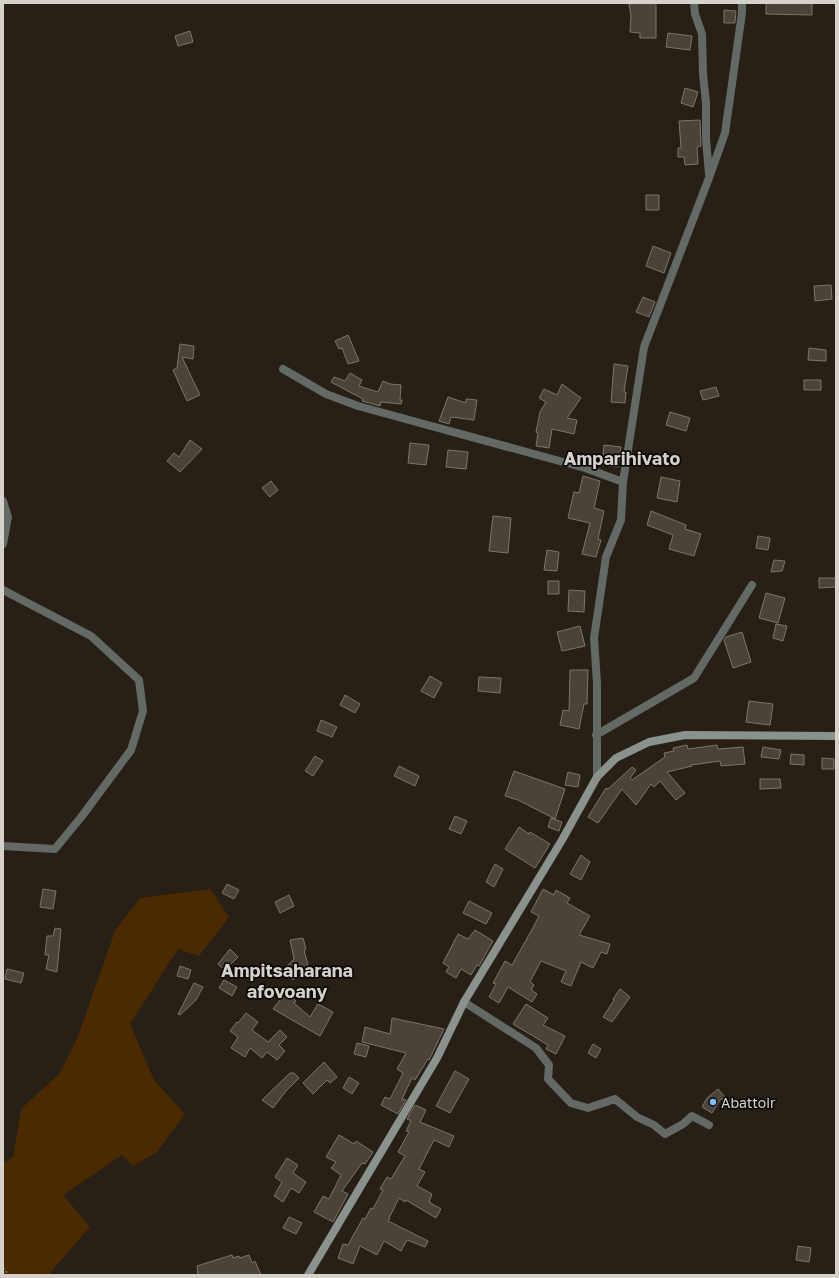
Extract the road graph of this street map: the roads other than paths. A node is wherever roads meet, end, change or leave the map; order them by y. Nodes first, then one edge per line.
1 (694, 3) edge
2 (742, 3) edge
3 (709, 178) junction
4 (283, 369) dead end
5 (624, 482) junction
6 (3, 502) edge
7 (3, 544) edge
8 (752, 585) dead end
9 (3, 590) edge
10 (596, 735) junction
11 (836, 736) edge
12 (597, 777) junction
13 (3, 846) edge
14 (464, 1002) junction
15 (709, 1125) dead end
16 (308, 1275) edge

1 - 3 street
2 - 3 street
3 - 5 street
4 - 5 street
5 - 10 street
6 - 7 street
8 - 10 street
9 - 13 street
10 - 12 street
11 - 12 main road
12 - 14 main road
14 - 15 street
14 - 16 main road

